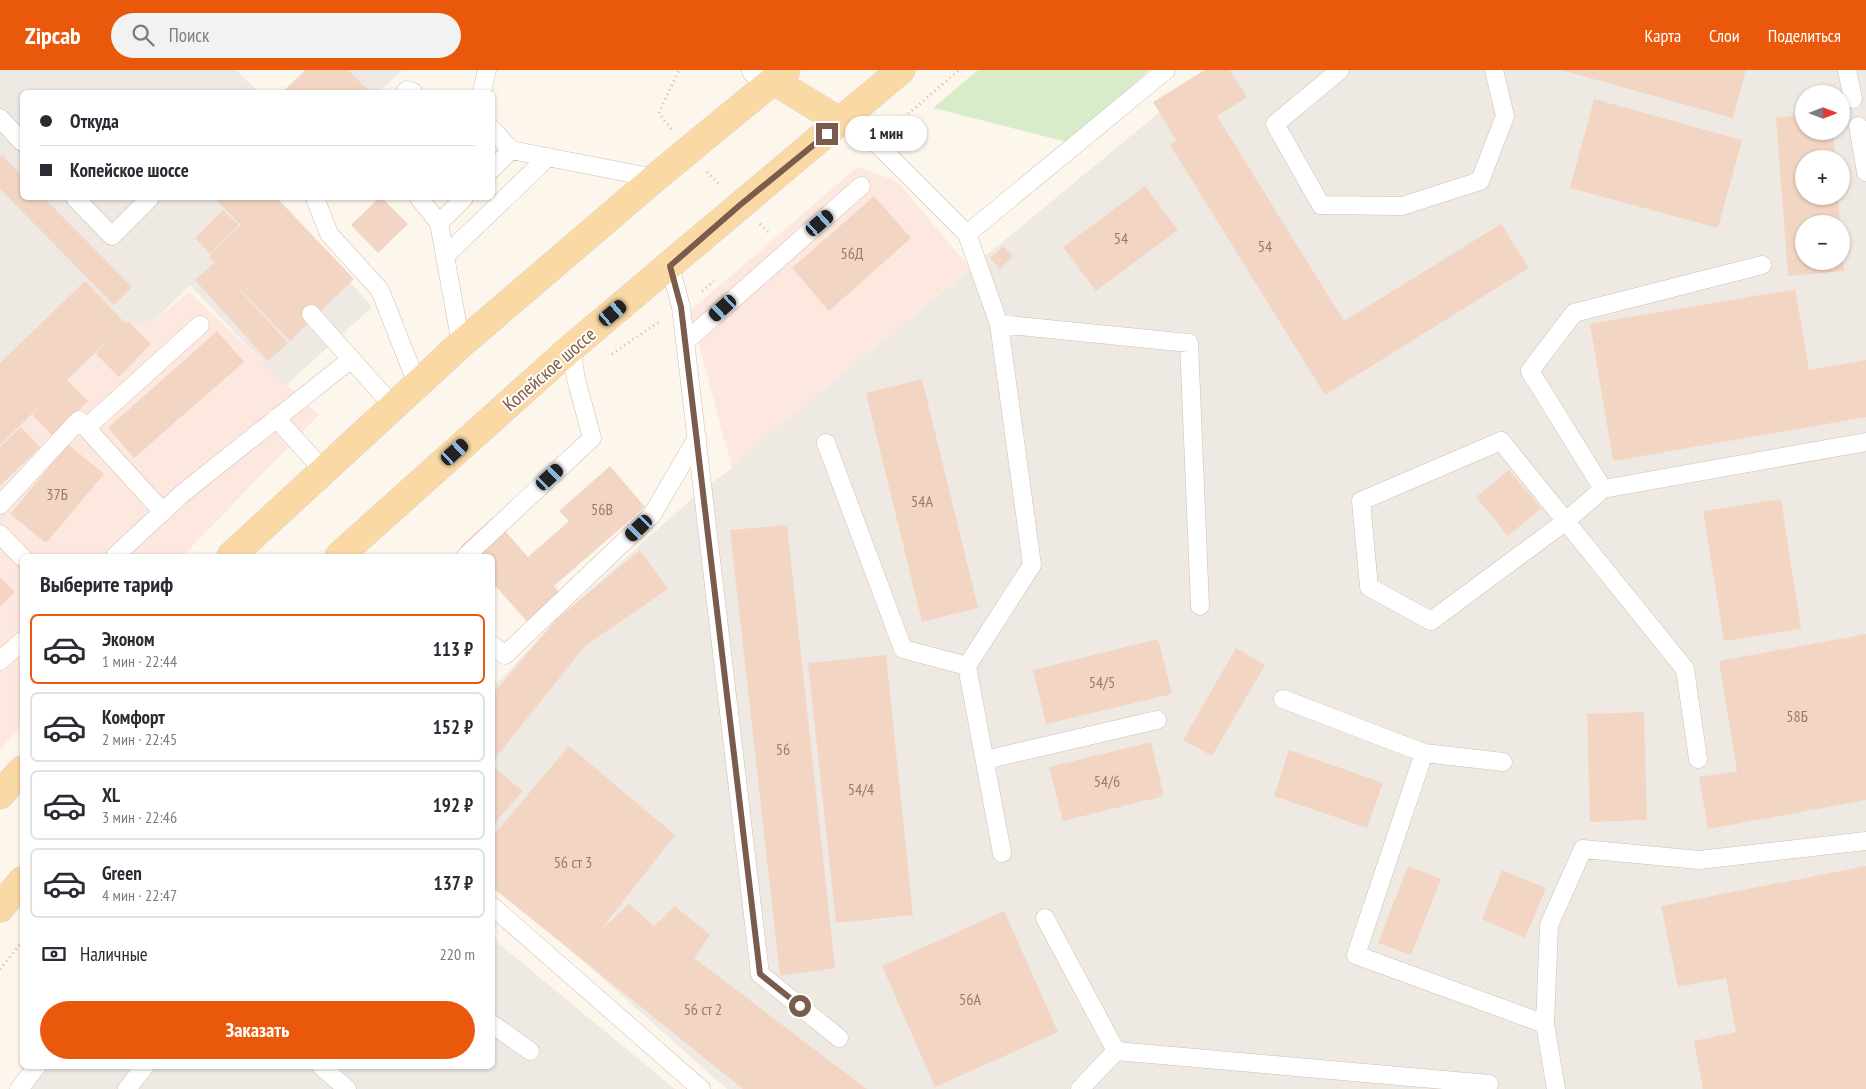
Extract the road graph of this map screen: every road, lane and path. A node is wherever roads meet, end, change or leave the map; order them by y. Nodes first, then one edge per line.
1 (487, 70) edge
2 (673, 70) edge
3 (901, 70) edge
4 (1166, 70) edge
5 (1340, 70) edge
6 (1494, 70) edge
7 (1847, 70) edge
8 (677, 73) dead end
9 (772, 74) edge
10 (482, 90) edge
11 (1853, 99) dead end
12 (0, 118) edge
13 (841, 122) junction
14 (1858, 126) dead end
15 (495, 132) edge
16 (20, 140) edge
17 (511, 150) junction
18 (548, 157) junction
19 (495, 166) edge
20 (1866, 172) edge
21 (655, 178) junction
22 (861, 186) dead end
23 (77, 200) edge
24 (148, 200) edge
25 (315, 200) edge
26 (421, 200) edge
27 (462, 200) edge
28 (439, 223) junction
29 (967, 234) junction
30 (444, 256) junction
31 (1762, 265) dead end
32 (670, 266) junction
33 (311, 314) dead end
34 (999, 324) junction
35 (200, 325) dead end
36 (685, 342) junction
37 (461, 344) junction
38 (571, 348) junction
39 (350, 360) junction
40 (417, 384) junction
41 (393, 406) junction
42 (276, 418) junction
43 (86, 428) junction
44 (697, 438) junction
45 (1866, 442) edge
46 (826, 443) dead end
47 (323, 470) junction
48 (1603, 488) junction
49 (0, 505) edge
50 (163, 512) junction
51 (1566, 521) junction
52 (0, 534) edge
53 (116, 554) edge
54 (233, 554) edge
55 (341, 554) edge
56 (468, 554) edge
57 (20, 555) edge
58 (1200, 606) dead end
59 (20, 643) edge
60 (495, 647) edge
61 (0, 661) edge
62 (967, 666) junction
63 (1283, 699) dead end
64 (1158, 720) dead end
65 (1424, 753) junction
66 (1698, 758) dead end
67 (985, 760) junction
68 (1503, 762) dead end
69 (20, 772) edge
70 (0, 795) edge
71 (1866, 841) edge
72 (1002, 852) dead end
73 (20, 883) edge
74 (0, 908) edge
75 (495, 909) edge
76 (1046, 918) dead end
77 (20, 945) edge
78 (0, 970) edge
79 (1545, 1024) junction
80 (495, 1026) edge
81 (839, 1038) dead end
82 (530, 1051) dead end
83 (1116, 1051) junction
84 (35, 1069) edge
85 (144, 1069) edge
86 (324, 1069) edge
87 (1489, 1084) dead end
88 (19, 1089) edge
89 (127, 1089) edge
90 (347, 1089) edge
91 (701, 1089) edge
92 (1080, 1089) edge
93 (1556, 1089) edge

1 - 10 lane
2 - 8 path
3 - 13 main road, Копейское шоссе
4 - 29 lane
5 - 6 lane
7 - 11 lane
9 - 13 main road
9 - 21 main road
12 - 16 lane
13 - 29 lane
13 - 32 main road, Копейское шоссе
14 - 20 lane
15 - 17 lane
17 - 18 lane
17 - 19 lane
18 - 21 lane
18 - 30 lane
21 - 37 main road
22 - 36 lane
23 - 24 lane
25 - 40 lane
26 - 28 lane
27 - 28 lane
28 - 30 lane
29 - 34 lane
30 - 37 lane
31 - 48 lane
32 - 36 lane
32 - 38 main road, Копейское шоссе
33 - 39 lane
34 - 58 lane
34 - 62 lane
35 - 43 lane
36 - 44 lane
37 - 40 main road
38 - 55 main road, Копейское шоссе
38 - 56 lane
39 - 41 lane
39 - 42 lane
40 - 41 main road
41 - 47 main road
42 - 47 lane
42 - 50 lane
43 - 49 lane
43 - 50 lane
44 - 60 lane
44 - 81 lane
45 - 48 lane
46 - 62 lane
47 - 54 main road
48 - 51 lane
50 - 53 lane
51 - 51 lane
51 - 66 lane
52 - 57 lane
59 - 61 lane
62 - 67 lane
63 - 65 lane
64 - 67 lane
65 - 68 lane
65 - 79 lane
67 - 72 lane
69 - 70 main road
71 - 79 lane
73 - 74 main road
75 - 91 lane
76 - 83 lane
77 - 78 path
79 - 93 lane
80 - 82 lane
83 - 87 lane
83 - 92 lane
84 - 88 lane
85 - 89 lane
86 - 90 lane

